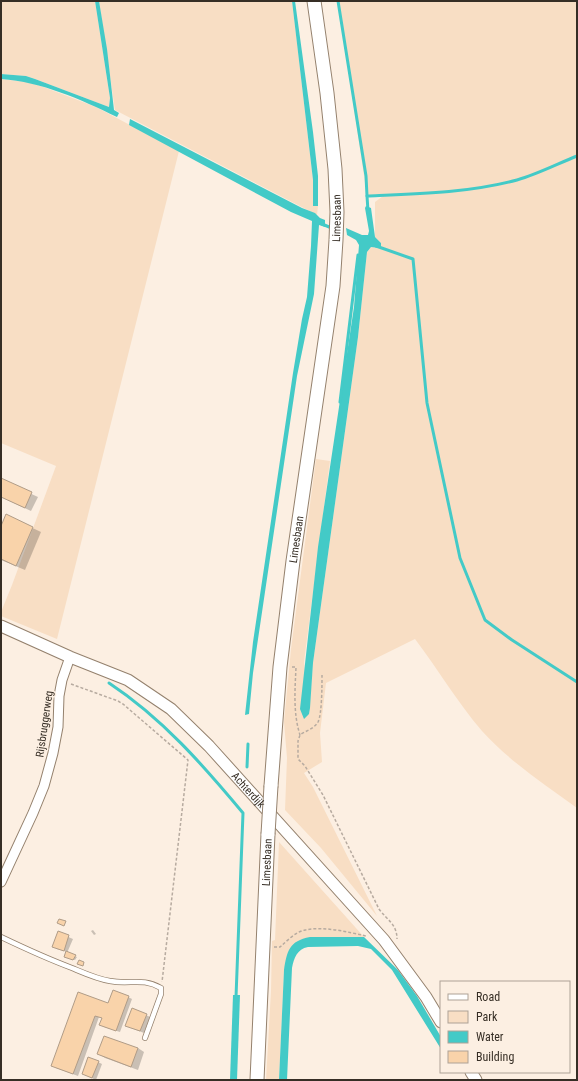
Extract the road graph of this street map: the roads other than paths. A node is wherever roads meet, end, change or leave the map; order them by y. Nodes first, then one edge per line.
1 (314, 1) edge
2 (1, 626) edge
3 (70, 657) junction
4 (1, 882) edge
5 (1, 937) edge
6 (440, 1020) edge
7 (145, 1038) dead end
8 (257, 1080) edge

1 - 8 main road, Limesbaan, bridge
2 - 3 street, Achterdijk
3 - 4 street, Rijsbruggerweg
3 - 6 street, Achterdijk
5 - 7 lane

